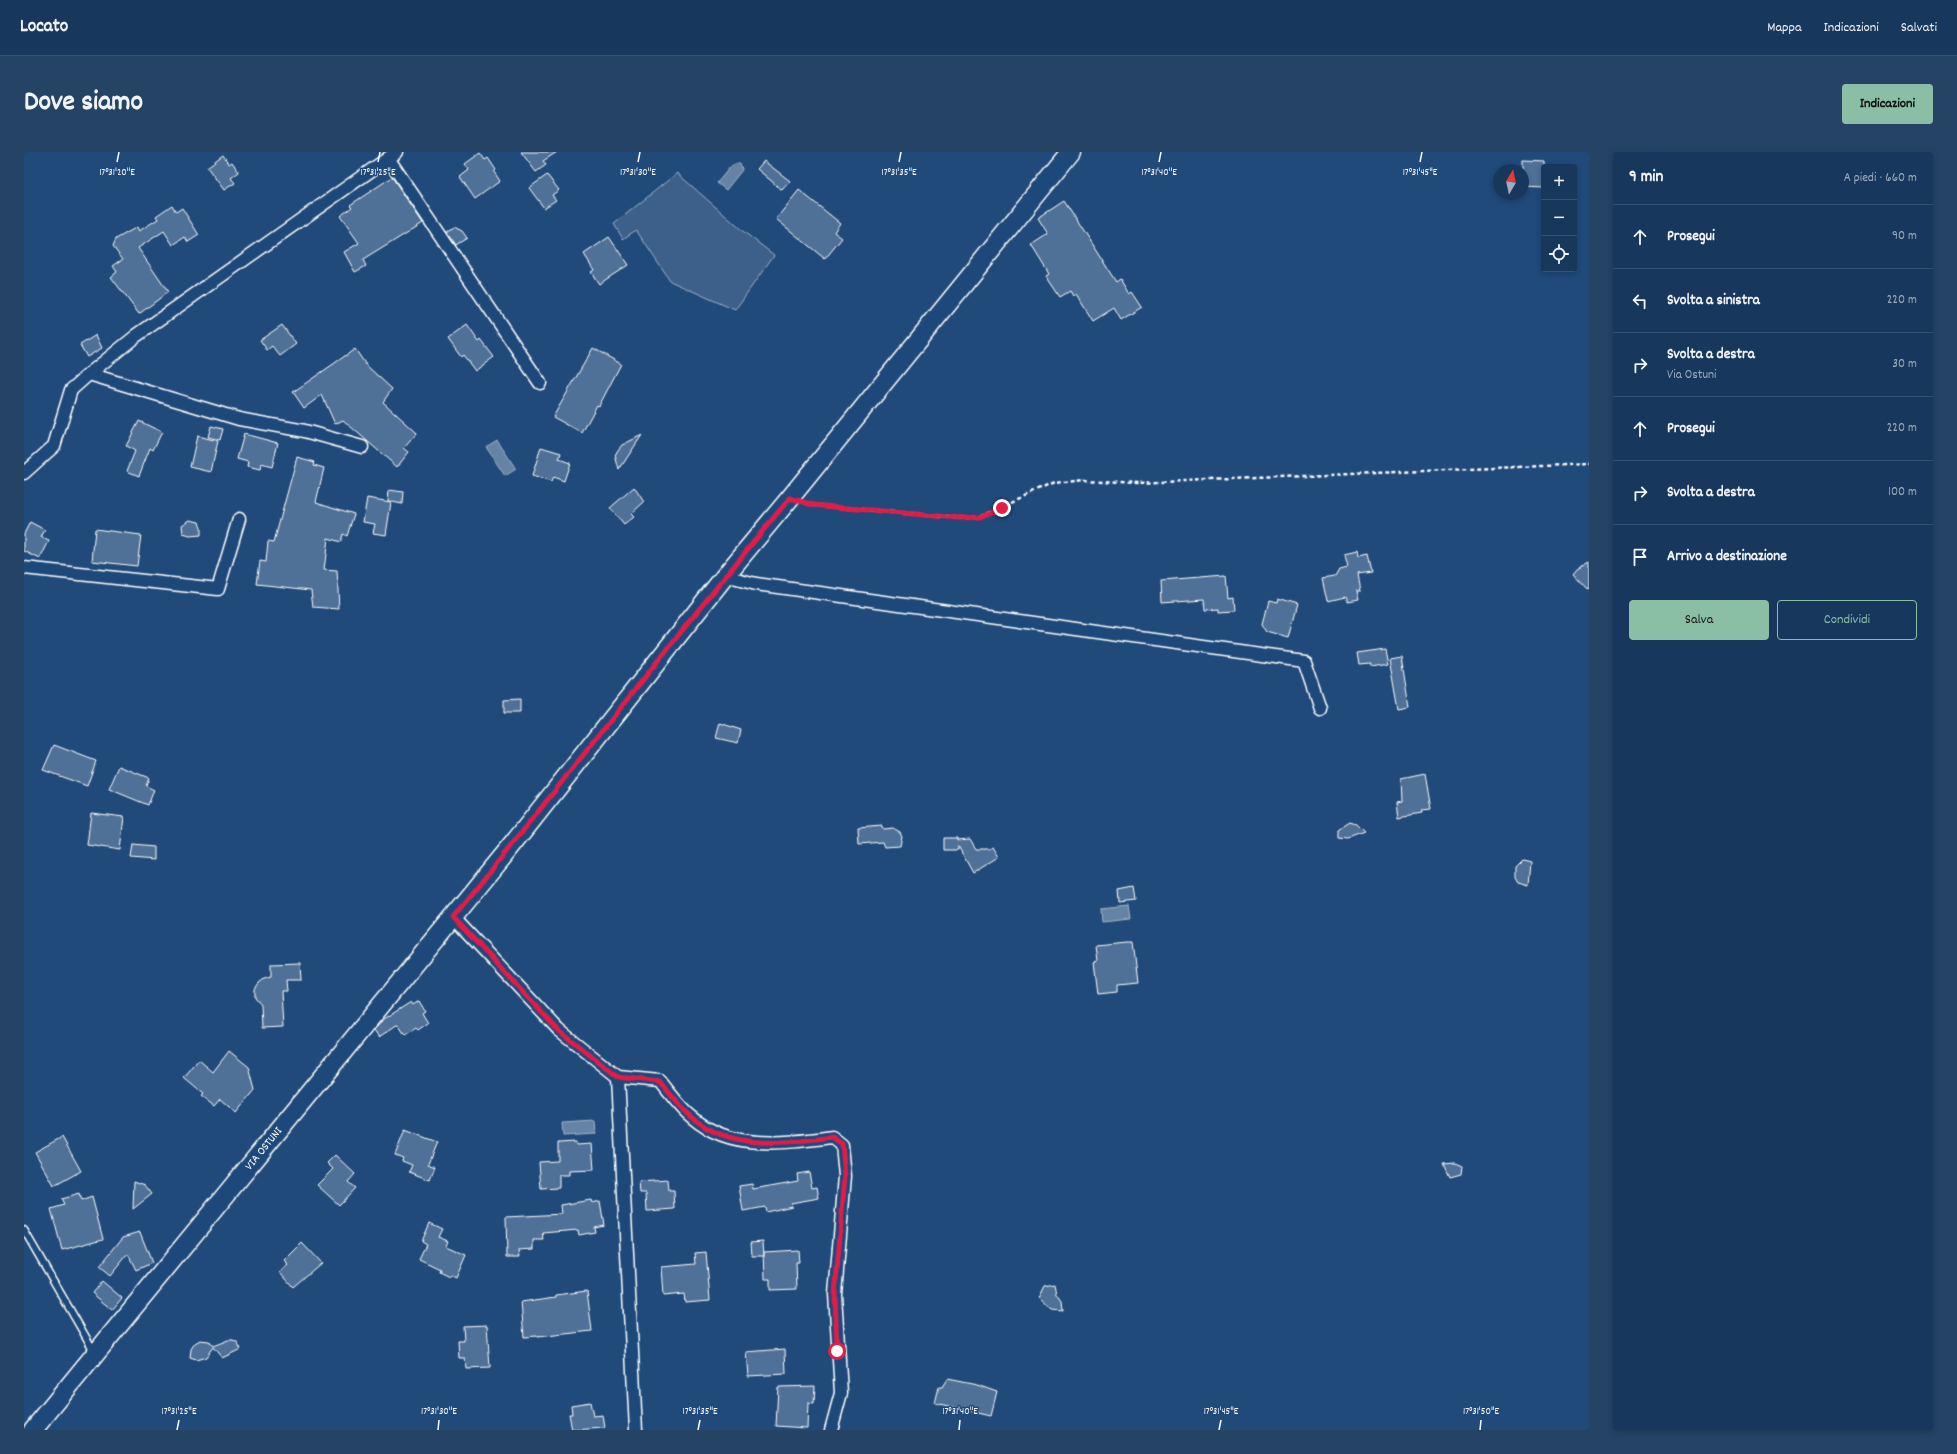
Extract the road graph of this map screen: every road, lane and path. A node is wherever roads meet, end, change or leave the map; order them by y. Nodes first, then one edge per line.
1 (1071, 152) edge
2 (393, 155) edge
3 (89, 374) junction
4 (540, 383) dead end
5 (362, 447) dead end
6 (1589, 464) edge
7 (24, 473) edge
8 (790, 498) junction
9 (239, 518) dead end
10 (24, 568) edge
11 (725, 576) junction
12 (1320, 708) dead end
13 (453, 917) junction
14 (618, 1077) junction
15 (24, 1230) edge
16 (95, 1354) junction
17 (33, 1430) edge
18 (636, 1430) edge
19 (831, 1430) edge

1 - 8 main road, VIA OSTUNI
2 - 3 street
2 - 4 street
3 - 5 street
3 - 7 street
6 - 8 path
8 - 11 main road, VIA OSTUNI
9 - 10 street
11 - 12 street
11 - 13 main road, VIA OSTUNI
13 - 14 street
13 - 16 main road, VIA OSTUNI
14 - 18 street
14 - 19 street
15 - 16 lane
16 - 17 main road, VIA OSTUNI

